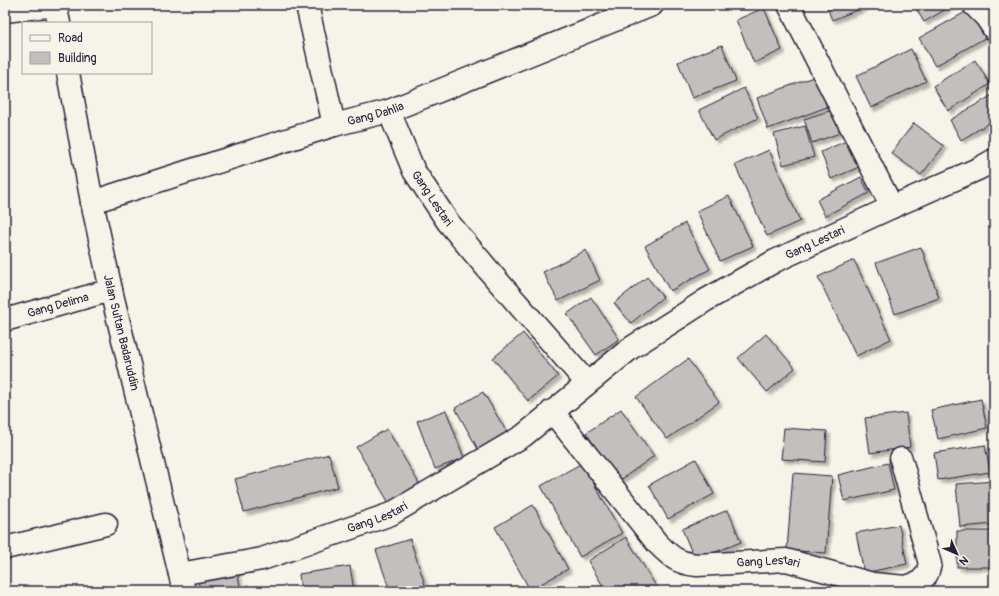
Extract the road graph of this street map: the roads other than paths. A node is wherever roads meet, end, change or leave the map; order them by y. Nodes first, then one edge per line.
1 (307, 5) edge
2 (789, 5) edge
3 (974, 5) edge
4 (644, 6) edge
5 (57, 12) edge
6 (5, 15) edge
7 (994, 29) edge
8 (68, 74) edge
9 (389, 111) junction
10 (334, 125) junction
11 (994, 160) edge
12 (92, 202) junction
13 (892, 207) junction
14 (110, 290) junction
15 (5, 320) edge
16 (587, 383) junction
17 (552, 411) junction
18 (901, 459) dead end
19 (106, 524) dead end
20 (5, 548) edge
21 (182, 582) edge

1 - 10 street
2 - 13 street
3 - 7 street
4 - 9 street, Gang Dahlia
5 - 6 lane
8 - 12 street, Jalan Sultan Badaruddin
9 - 10 street, Gang Dahlia
9 - 16 street, Gang Lestari
10 - 12 street, Gang Dahlia
11 - 13 street, Gang Lestari
12 - 14 street, Jalan Sultan Badaruddin
13 - 16 street, Gang Lestari
14 - 15 street, Gang Delima
14 - 21 street, Jalan Sultan Badaruddin
16 - 17 street, Gang Lestari
17 - 18 street, Gang Lestari
17 - 21 street, Gang Lestari
19 - 20 street

